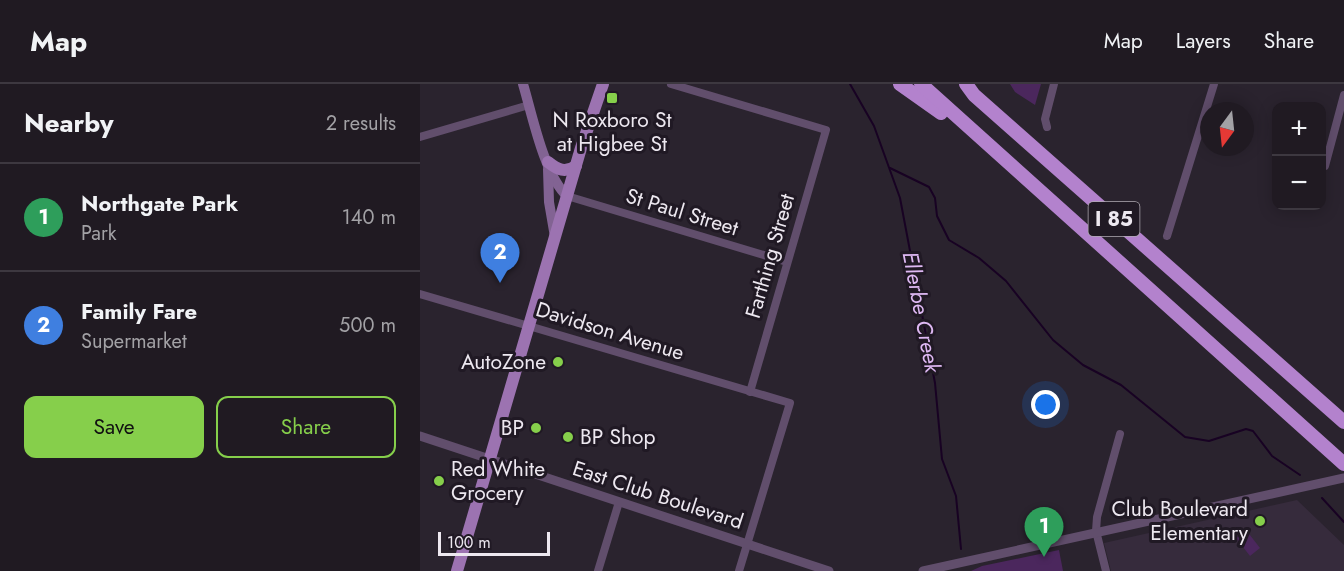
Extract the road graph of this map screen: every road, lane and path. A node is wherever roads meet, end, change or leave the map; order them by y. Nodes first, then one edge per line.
1 (523, 84) edge
2 (603, 84) edge
3 (671, 84) edge
4 (900, 84) edge
5 (921, 84) edge
6 (1054, 84) edge
7 (1214, 84) edge
8 (967, 88) edge
9 (1344, 95) edge
10 (529, 105) junction
11 (1047, 127) dead end
12 (420, 137) edge
13 (996, 154) junction
14 (548, 162) junction
15 (1326, 162) edge
16 (576, 165) junction
17 (567, 196) junction
18 (1167, 236) dead end
19 (555, 237) junction
20 (788, 262) junction
21 (420, 294) edge
22 (529, 326) junction
23 (750, 392) junction
24 (1344, 422) edge
25 (1120, 434) dead end
26 (420, 436) edge
27 (490, 458) junction
28 (1339, 460) edge
29 (1344, 478) edge
30 (619, 502) junction
31 (1096, 531) junction
32 (748, 543) junction
33 (961, 567) edge
34 (456, 571) edge
35 (598, 571) edge
36 (740, 571) edge
37 (829, 571) edge
38 (923, 571) edge
39 (1106, 571) edge

1 - 10 main road
2 - 16 main road
3 - 20 street, Farthing Street
4 - 13 highway
5 - 13 highway, I 85
6 - 11 street
7 - 18 street
8 - 24 highway, I 85
9 - 15 street
10 - 12 street
10 - 14 main road
13 - 28 highway, I 85
14 - 16 main road
14 - 17 main road
14 - 19 main road
16 - 17 main road
17 - 19 main road
17 - 20 street, St Paul Street
19 - 22 main road
20 - 23 street, Farthing Street
21 - 22 street, Davidson Avenue
22 - 23 street, Davidson Avenue
22 - 27 main road
23 - 32 street, Davidson Avenue
25 - 31 street
26 - 27 street, East Club Boulevard
27 - 30 street, East Club Boulevard
27 - 34 main road
29 - 31 street
30 - 32 street, East Club Boulevard
30 - 35 street
31 - 33 street
31 - 39 street
32 - 36 street
32 - 37 street, East Club Boulevard
33 - 38 street

